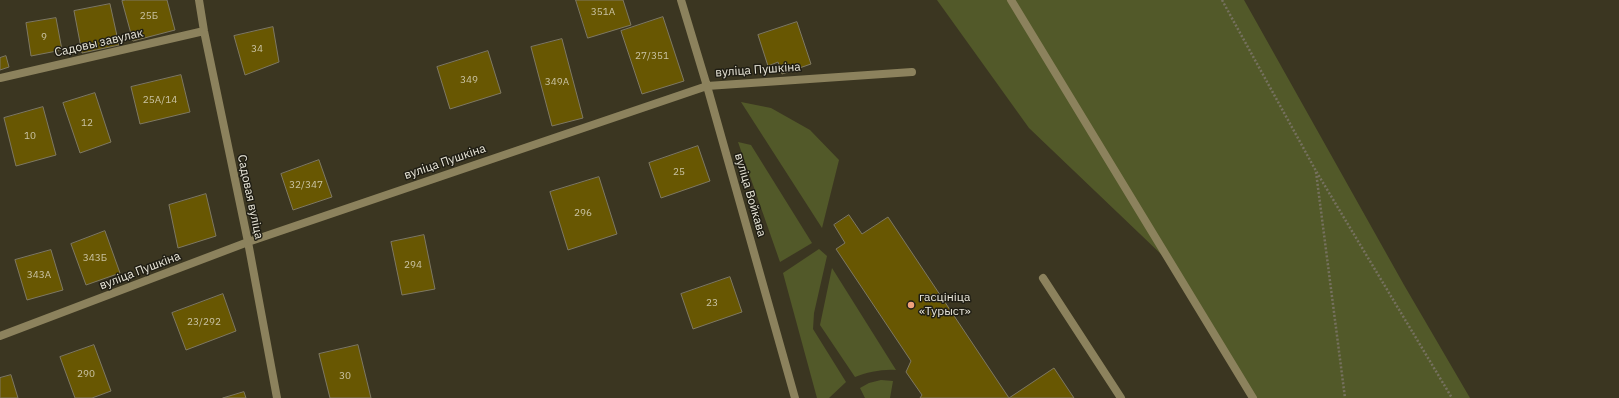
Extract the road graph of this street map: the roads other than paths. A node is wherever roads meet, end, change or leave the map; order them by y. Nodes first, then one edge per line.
1 (199, 0) edge
2 (681, 0) edge
3 (1011, 0) edge
4 (204, 31) junction
5 (912, 72) dead end
6 (0, 78) edge
7 (707, 86) junction
8 (248, 242) junction
9 (1043, 278) dead end
10 (0, 336) edge
11 (277, 398) edge
12 (795, 398) edge
13 (1122, 398) edge
14 (1253, 398) edge

1 - 4 street, Садовая вуліца
2 - 7 street, вуліца Войкава
3 - 14 street
4 - 6 street, Садовы завулак
4 - 8 street, Садовая вуліца
5 - 7 street, вуліца Пушкіна
7 - 8 street, вуліца Пушкіна
7 - 12 street, вуліца Войкава
8 - 10 street, вуліца Пушкіна
8 - 11 street, Садовая вуліца
9 - 13 street

